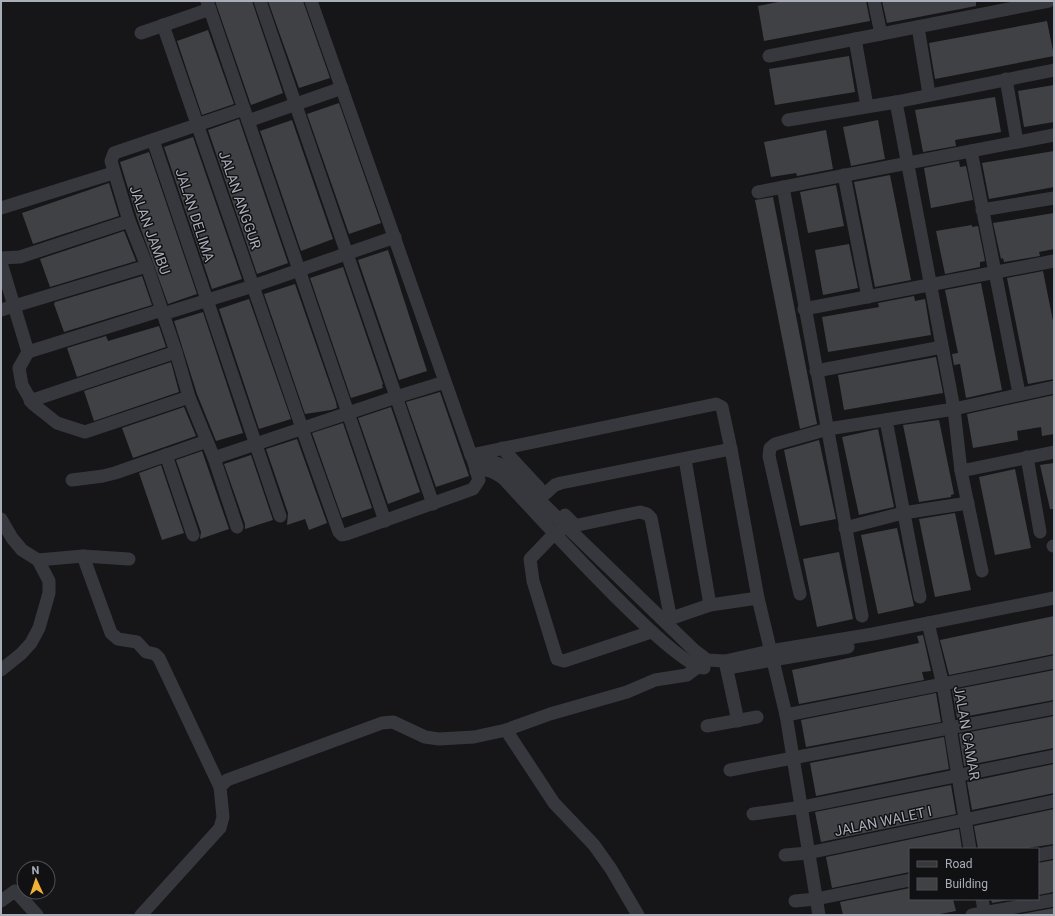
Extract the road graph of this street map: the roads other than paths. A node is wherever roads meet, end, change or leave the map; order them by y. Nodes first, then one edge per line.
1 (260, 1) edge
2 (311, 1) edge
3 (874, 1) edge
4 (1049, 1) edge
5 (209, 5) edge
6 (163, 26) junction
7 (918, 27) junction
8 (140, 34) dead end
9 (881, 34) junction
10 (855, 39) junction
11 (769, 56) dead end
12 (1054, 70) edge
13 (1006, 79) junction
14 (342, 88) junction
15 (929, 94) junction
16 (896, 102) junction
17 (295, 104) junction
18 (867, 106) junction
19 (246, 115) junction
20 (788, 120) dead end
21 (197, 125) junction
22 (1054, 134) edge
23 (153, 140) junction
24 (1017, 142) junction
25 (971, 151) junction
26 (908, 164) junction
27 (113, 173) junction
28 (844, 175) junction
29 (783, 187) junction
30 (758, 192) dead end
31 (1054, 198) edge
32 (1, 208) edge
33 (982, 210) junction
34 (130, 222) junction
35 (395, 237) junction
36 (347, 254) junction
37 (1, 258) edge
38 (1054, 261) edge
39 (1, 263) edge
40 (147, 266) junction
41 (299, 270) junction
42 (994, 272) junction
43 (931, 284) junction
44 (253, 286) junction
45 (868, 297) junction
46 (207, 299) junction
47 (14, 307) junction
48 (804, 309) junction
49 (1, 310) edge
50 (163, 312) junction
51 (942, 347) junction
52 (28, 352) junction
53 (176, 352) junction
54 (816, 371) junction
55 (445, 382) junction
56 (1054, 387) edge
57 (1019, 393) junction
58 (189, 397) junction
59 (396, 397) junction
60 (30, 401) junction
61 (954, 408) junction
62 (348, 413) junction
63 (886, 420) junction
64 (302, 429) junction
65 (828, 429) junction
66 (207, 441) junction
67 (256, 444) junction
68 (502, 448) junction
69 (731, 449) junction
70 (1054, 452) edge
71 (166, 455) junction
72 (1027, 457) junction
73 (214, 458) junction
74 (685, 459) junction
75 (474, 462) junction
76 (962, 471) junction
77 (72, 480) dead end
78 (545, 494) junction
79 (968, 503) junction
80 (433, 504) junction
81 (903, 513) junction
82 (280, 516) dead end
83 (1, 519) edge
84 (386, 521) junction
85 (569, 524) junction
86 (237, 527) dead end
87 (846, 528) junction
88 (1040, 532) dead end
89 (554, 534) junction
90 (193, 535) dead end
91 (83, 556) junction
92 (129, 559) dead end
93 (38, 560) junction
94 (982, 571) dead end
95 (800, 594) dead end
96 (920, 597) dead end
97 (758, 598) junction
98 (1054, 598) edge
99 (710, 606) junction
100 (1054, 608) edge
101 (862, 616) dead end
102 (669, 620) junction
103 (929, 627) junction
104 (651, 632) junction
105 (771, 656) junction
106 (1054, 662) edge
107 (702, 664) junction
108 (725, 665) junction
109 (1, 670) edge
110 (943, 685) junction
111 (1054, 708) edge
112 (786, 715) junction
113 (757, 717) dead end
114 (738, 721) junction
115 (707, 726) dead end
116 (950, 729) junction
117 (506, 730) junction
118 (1054, 756) edge
119 (793, 758) junction
120 (730, 770) dead end
121 (959, 776) junction
122 (220, 787) junction
123 (1054, 802) edge
124 (802, 807) junction
125 (753, 814) dead end
126 (965, 821) junction
127 (970, 848) edge
128 (1054, 852) edge
129 (808, 853) junction
130 (785, 855) dead end
131 (1039, 855) edge
132 (909, 880) edge
133 (816, 899) junction
134 (982, 900) edge
135 (1054, 900) edge
136 (1, 901) edge
137 (795, 901) dead end
138 (981, 914) edge
139 (37, 915) edge
140 (141, 915) edge
141 (638, 915) edge
142 (819, 915) edge

1 - 17 street
2 - 14 street
3 - 9 street
4 - 7 street
5 - 6 street
5 - 19 street
6 - 8 street
6 - 21 street, JALAN ANGGUR
7 - 9 street
7 - 15 street
9 - 10 street
10 - 11 street
10 - 18 street
12 - 13 street
13 - 15 street
13 - 24 street
14 - 17 street
14 - 35 street
15 - 16 street
16 - 18 street
16 - 26 street
17 - 19 street
17 - 36 street
18 - 20 street
19 - 21 street
19 - 41 street
21 - 23 street
21 - 44 street, JALAN ANGGUR
22 - 24 street
23 - 27 street, JALAN JAMBU
23 - 46 street, JALAN DELIMA
24 - 25 street
25 - 26 street
25 - 33 street
26 - 28 street
26 - 43 street
27 - 32 street
27 - 34 street, JALAN JAMBU
28 - 29 street
28 - 45 street
29 - 30 street
29 - 48 street
31 - 33 street
33 - 42 street
34 - 37 street
34 - 40 street, JALAN JAMBU
35 - 36 street
35 - 55 street
36 - 41 street
36 - 59 street
38 - 42 street
39 - 47 street
40 - 47 street
40 - 50 street, JALAN JAMBU
41 - 44 street
41 - 62 street
42 - 43 street
42 - 57 street
43 - 45 street
43 - 51 street
44 - 46 street
44 - 64 street, JALAN ANGGUR
45 - 48 street
46 - 50 street
46 - 67 street, JALAN DELIMA
47 - 49 street
47 - 52 street
48 - 54 street
50 - 52 street
50 - 53 street, JALAN JAMBU
51 - 54 street
51 - 61 street
52 - 60 street
53 - 58 street, JALAN JAMBU
53 - 60 street
54 - 65 street
55 - 59 street
55 - 75 street
56 - 57 street
57 - 61 street
58 - 60 street
58 - 66 street, JALAN JAMBU
59 - 62 street
59 - 80 street
61 - 63 street
61 - 76 street
62 - 64 street
62 - 84 street
63 - 65 street
63 - 81 street
64 - 67 street
64 - 84 street, JALAN ANGGUR
65 - 87 street
65 - 95 street
66 - 71 street
66 - 73 street, JALAN JAMBU
67 - 73 street
67 - 82 street, JALAN DELIMA
68 - 69 street
68 - 75 street
68 - 78 street
69 - 74 street
69 - 97 street
70 - 72 street
71 - 77 street
71 - 90 street
72 - 76 street
72 - 88 street
73 - 86 street, JALAN JAMBU
74 - 78 street
74 - 99 street
75 - 80 street
75 - 85 street
75 - 89 street
76 - 79 street
78 - 85 street
79 - 81 street
79 - 94 street
80 - 84 street
81 - 87 street
81 - 96 street
83 - 93 street
85 - 89 street
85 - 102 street
85 - 102 street
87 - 101 street
89 - 104 street
89 - 104 street
91 - 92 street
91 - 93 street
91 - 122 street
93 - 109 street
97 - 99 street
97 - 105 street
98 - 103 street
99 - 102 street
100 - 103 street
102 - 107 street
103 - 105 street
103 - 110 street, JALAN CAMAR
104 - 107 street
105 - 108 street
105 - 112 street
106 - 110 street
107 - 108 street
107 - 117 street
108 - 114 street
110 - 112 street
110 - 116 street, JALAN CAMAR
111 - 116 street
112 - 119 street
113 - 114 street
114 - 115 street
116 - 119 street
116 - 121 street, JALAN CAMAR
117 - 122 street
117 - 141 street
118 - 121 street
119 - 120 street
119 - 124 street
121 - 124 street
121 - 126 street, JALAN CAMAR
122 - 140 street
123 - 126 street, JALAN WALET I
124 - 125 street
124 - 129 street
126 - 127 street, JALAN CAMAR
126 - 129 street, JALAN WALET I
128 - 131 street
129 - 130 street, JALAN WALET I
129 - 133 street
132 - 133 street
133 - 137 street
133 - 142 street
134 - 138 street
135 - 138 street
136 - 139 street

